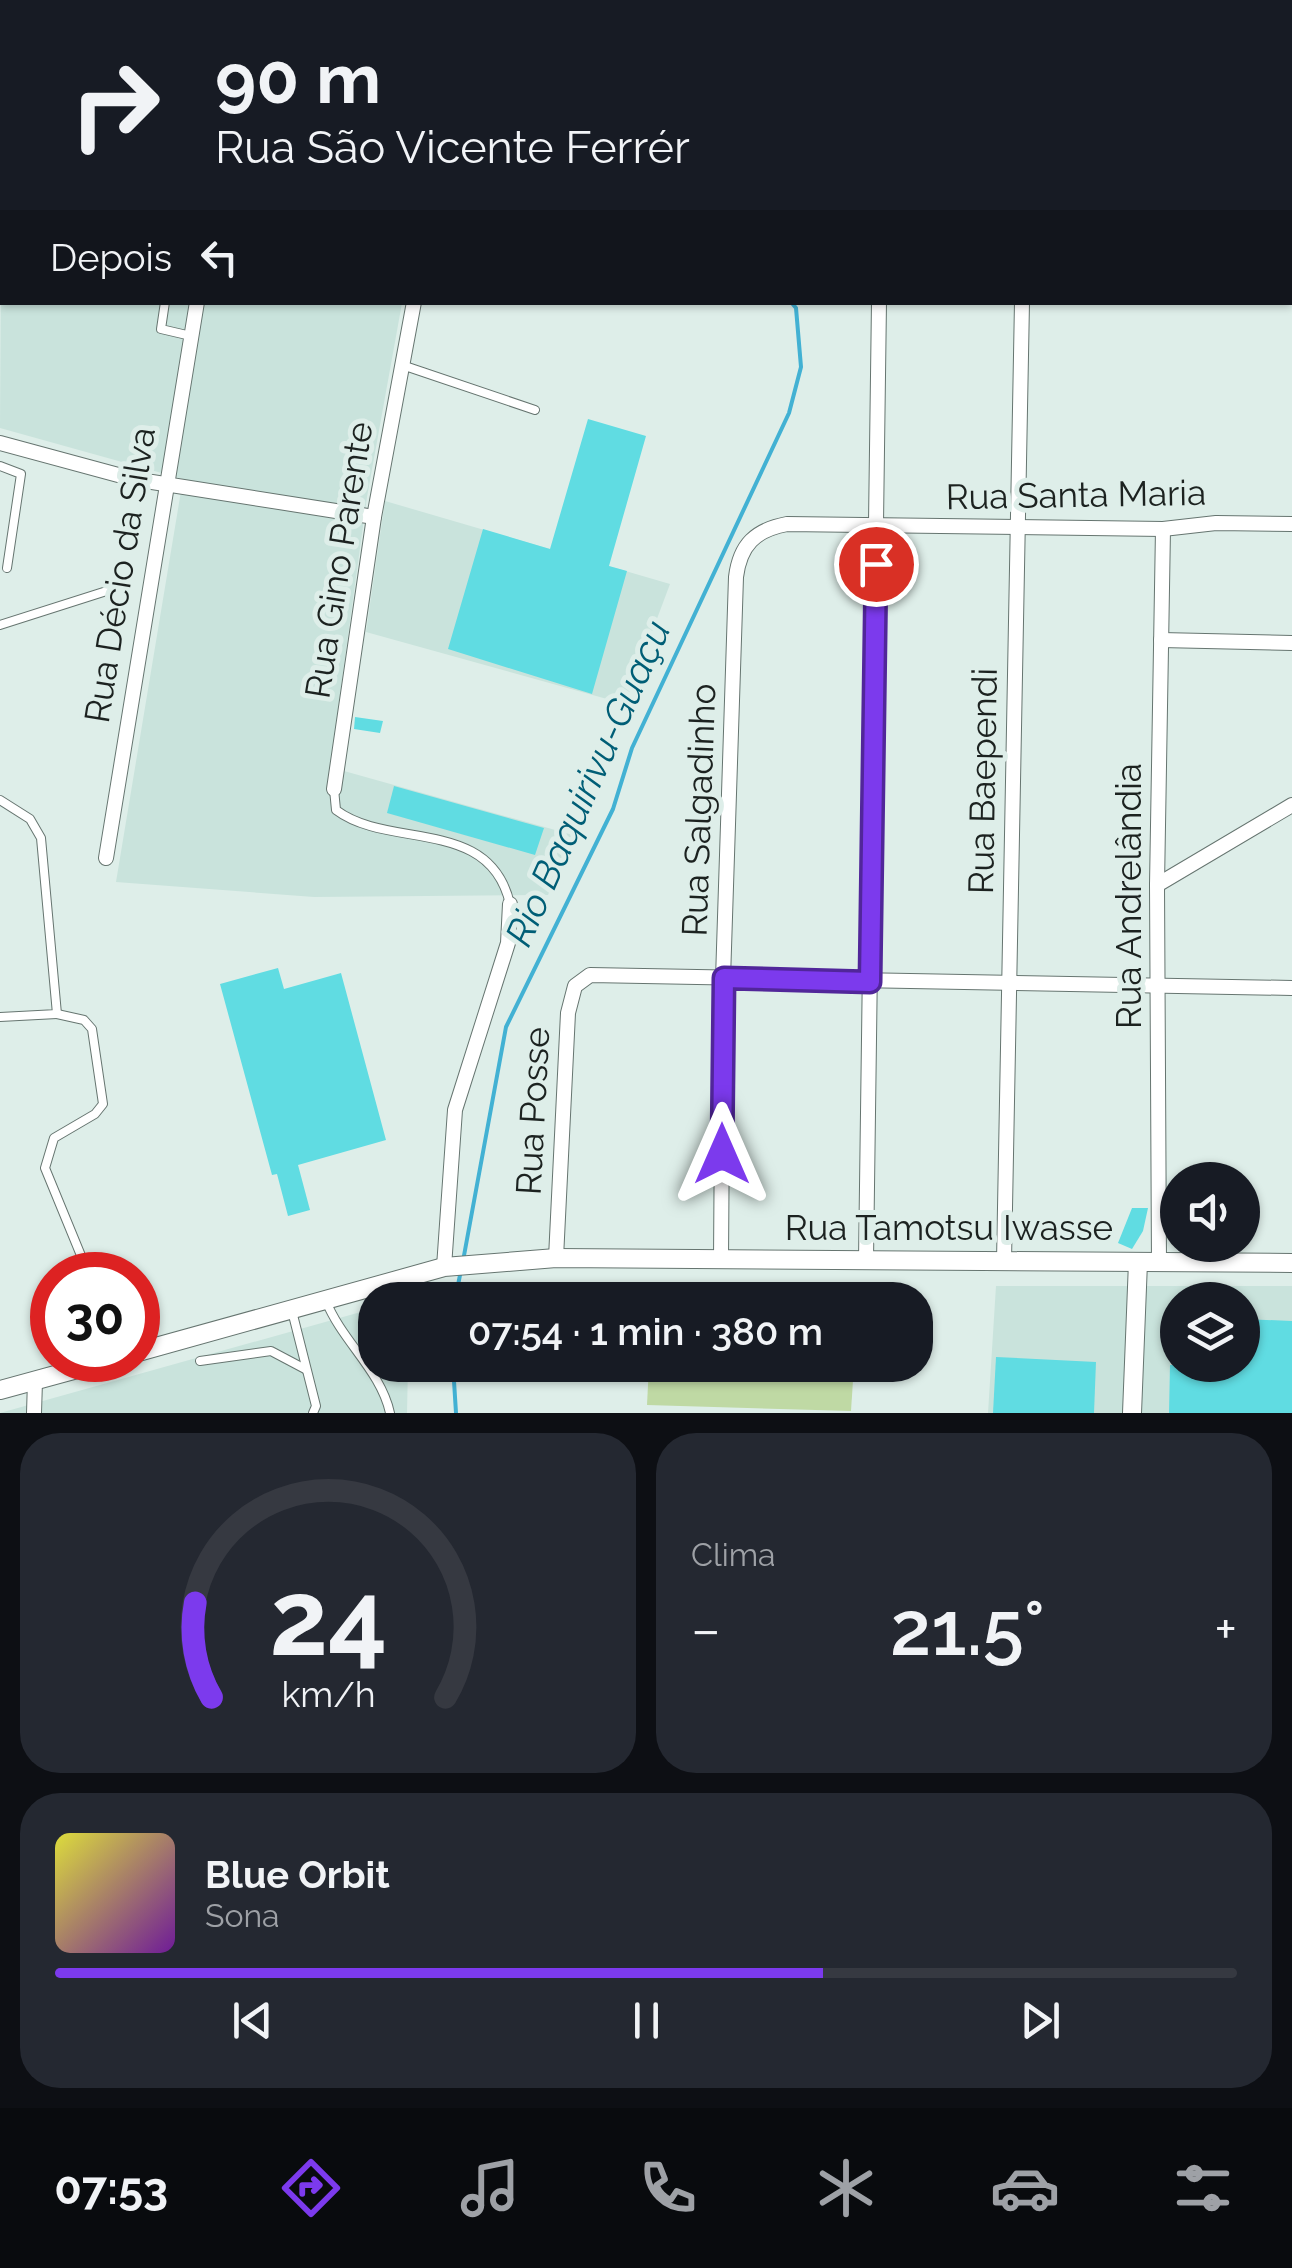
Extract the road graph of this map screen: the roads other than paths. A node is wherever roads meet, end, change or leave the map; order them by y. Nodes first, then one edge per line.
1 (164, 305) edge
2 (197, 305) edge
3 (413, 305) edge
4 (879, 305) edge
5 (1022, 305) edge
6 (191, 336) junction
7 (402, 365) junction
8 (535, 410) dead end
9 (0, 443) edge
10 (0, 466) edge
11 (164, 484) junction
12 (374, 517) junction
13 (1292, 524) edge
14 (800, 525) joint
15 (877, 526) junction
16 (1016, 528) junction
17 (1162, 529) junction
18 (6, 568) dead end
19 (116, 588) dead end
20 (0, 625) edge
21 (1161, 640) junction
22 (1292, 643) edge
23 (334, 789) joint
24 (0, 800) edge
25 (1292, 805) edge
26 (106, 858) dead end
27 (1157, 885) junction
28 (510, 904) joint
29 (724, 978) junction
30 (870, 982) junction
31 (1010, 984) junction
32 (1158, 987) junction
33 (1292, 988) edge
34 (57, 1014) junction
35 (0, 1017) edge
36 (80, 1252) edge
37 (556, 1258) junction
38 (721, 1260) junction
39 (866, 1260) junction
40 (1004, 1262) junction
41 (1138, 1262) junction
42 (1159, 1262) junction
43 (1292, 1264) edge
44 (446, 1266) junction
45 (326, 1300) junction
46 (292, 1310) junction
47 (160, 1346) edge
48 (200, 1361) dead end
49 (305, 1369) junction
50 (31, 1382) edge
51 (35, 1382) edge
52 (0, 1390) edge
53 (315, 1410) edge
54 (34, 1413) edge
55 (390, 1413) edge
56 (1132, 1413) edge

1 - 6 lane
2 - 6 street, Rua Décio da Silva
3 - 7 street, Rua Gino Parente
4 - 15 street
5 - 16 street, Rua Baependi
6 - 11 street, Rua Décio da Silva
7 - 8 lane
7 - 12 street, Rua Gino Parente
9 - 11 street
10 - 18 lane
11 - 12 street
11 - 26 street, Rua Décio da Silva
12 - 23 street, Rua Gino Parente
13 - 17 street, Rua Santa Maria
14 - 15 street, Rua Santa Maria
14 - 29 street, Rua Salgadinho
15 - 16 street, Rua Santa Maria
15 - 30 street
16 - 17 street, Rua Santa Maria
16 - 31 street, Rua Baependi
17 - 21 street, Rua Andrelândia
19 - 20 lane
21 - 22 street
21 - 27 street, Rua Andrelândia
23 - 28 lane, Rua Gino Parente
24 - 34 lane
25 - 27 street
27 - 32 street, Rua Andrelândia
28 - 44 street
29 - 30 street
29 - 37 street, Rua Posse
29 - 38 street, Rua Salgadinho
30 - 31 street
30 - 39 street
31 - 32 street
31 - 40 street, Rua Baependi
32 - 33 street
32 - 42 street, Rua Andrelândia
34 - 35 lane
34 - 36 lane
37 - 38 street, Rua Tamotsu Iwasse
37 - 44 street, Rua Tamotsu Iwasse
38 - 39 street, Rua Tamotsu Iwasse
39 - 40 street, Rua Tamotsu Iwasse
40 - 41 street, Rua Tamotsu Iwasse
41 - 42 street, Rua Tamotsu Iwasse
41 - 56 street
42 - 43 street, Rua Tamotsu Iwasse
44 - 45 street, Rua Tamotsu Iwasse
45 - 46 street, Rua Tamotsu Iwasse
45 - 55 lane
46 - 47 street, Rua Tamotsu Iwasse
46 - 49 lane
48 - 49 lane
49 - 53 lane
50 - 52 street
51 - 54 street

